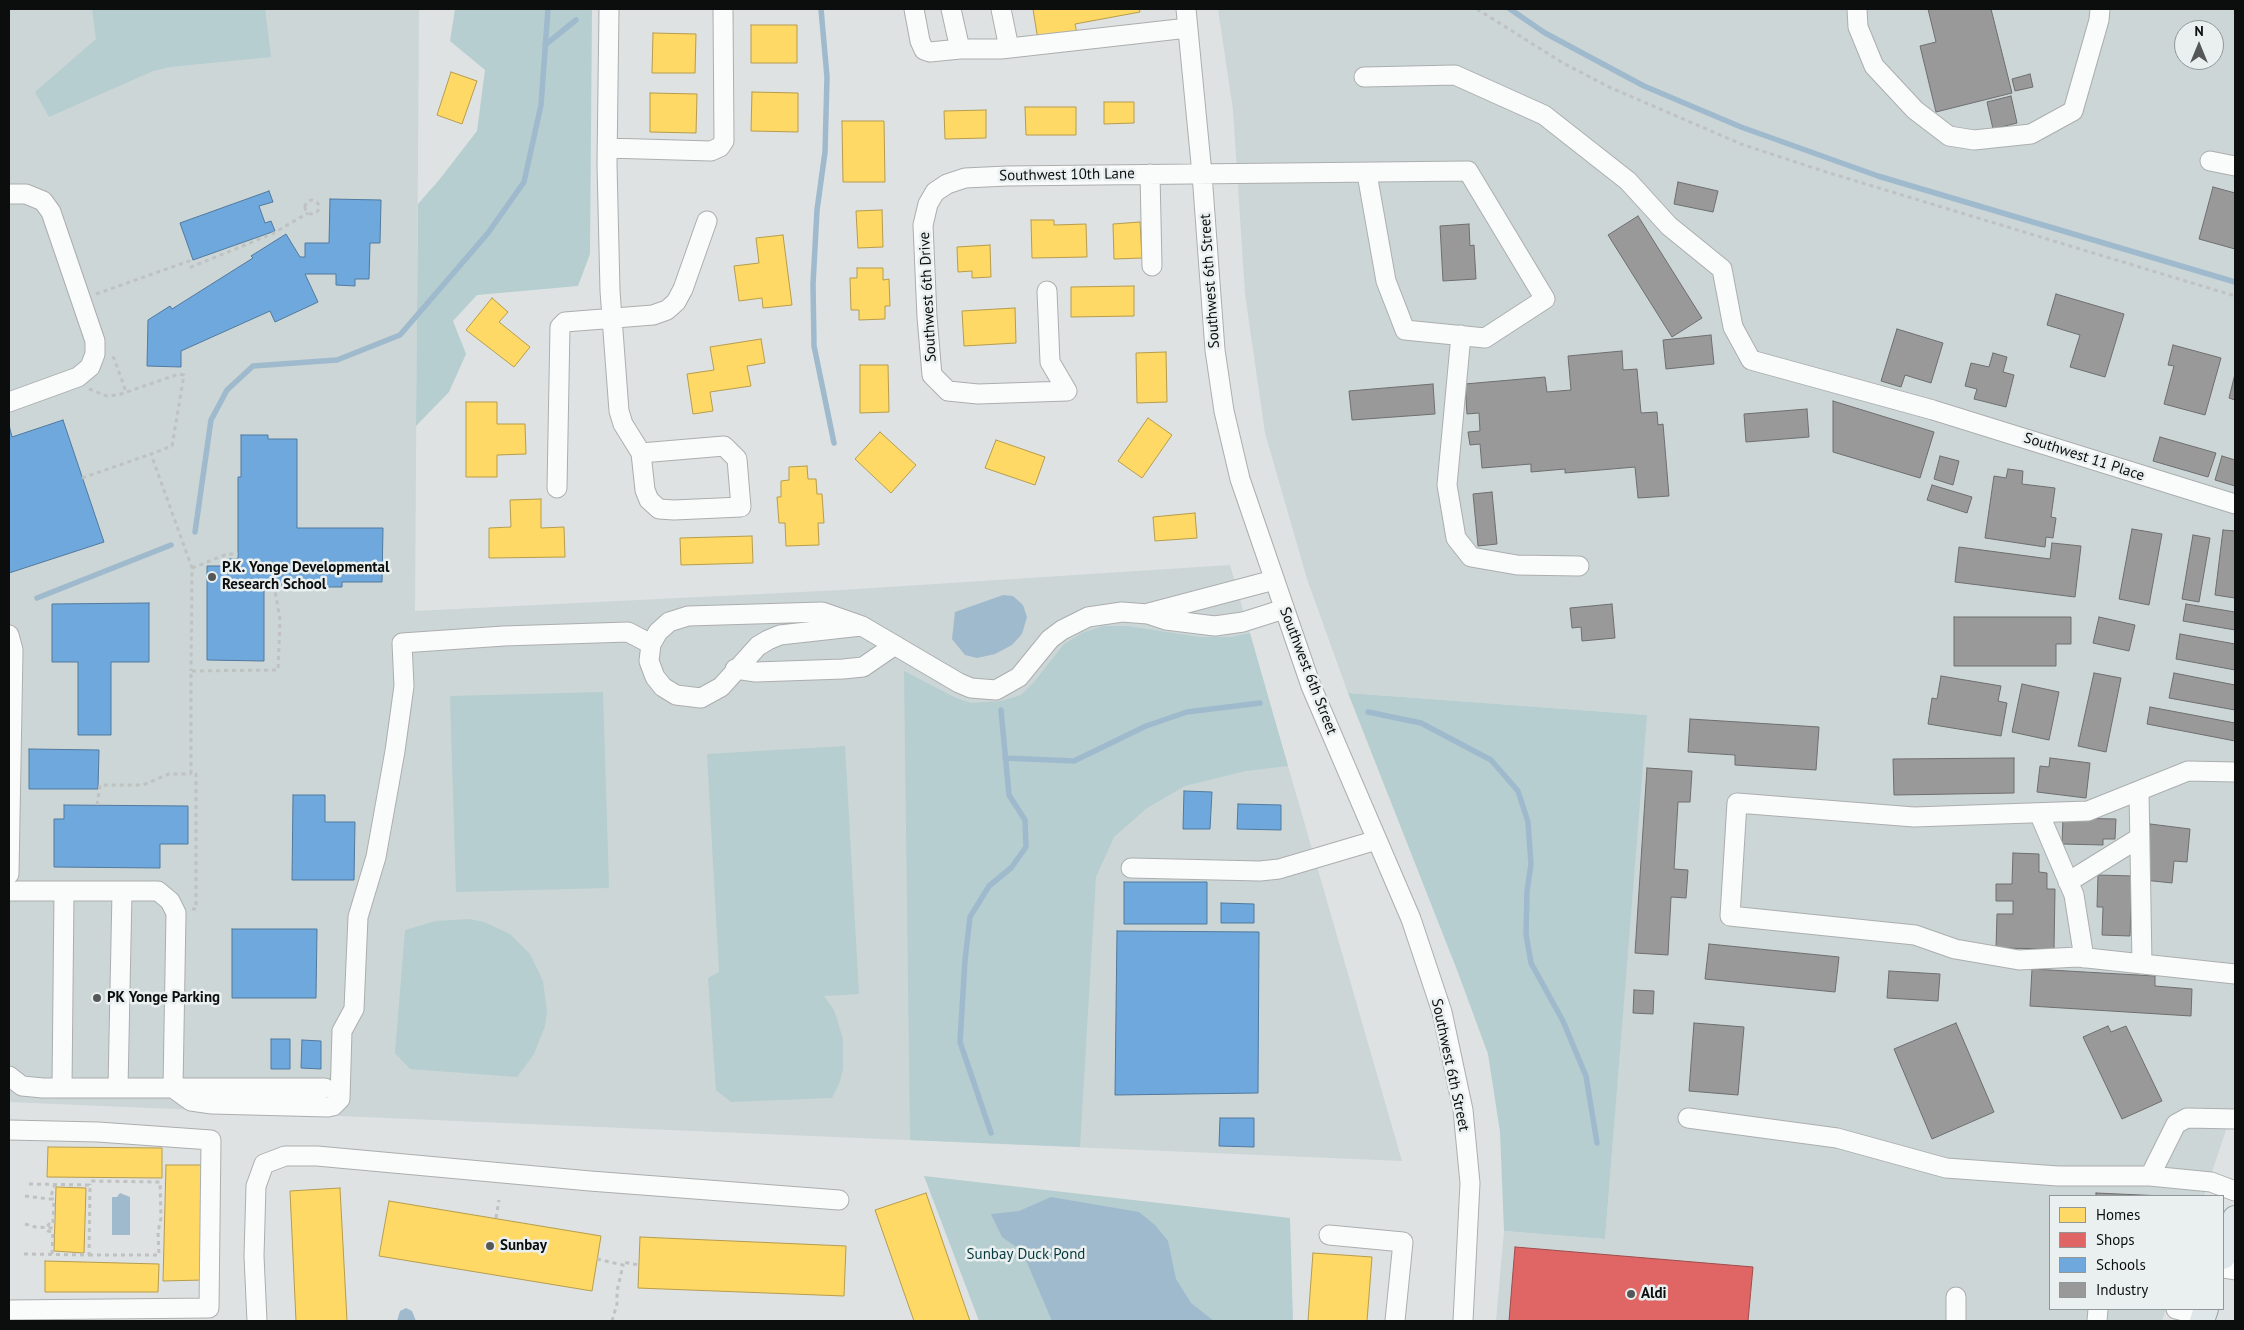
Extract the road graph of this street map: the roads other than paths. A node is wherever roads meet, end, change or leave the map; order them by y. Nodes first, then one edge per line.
1 (608, 9) edge
2 (723, 9) edge
3 (914, 9) edge
4 (951, 9) edge
5 (1001, 9) edge
6 (1186, 9) edge
7 (1857, 9) edge
8 (2100, 9) edge
9 (1188, 28) junction
10 (1009, 48) junction
11 (960, 49) junction
12 (1364, 77) dead end
13 (607, 148) junction
14 (2210, 161) dead end
15 (2235, 166) edge
16 (1150, 174) junction
17 (1202, 174) junction
18 (1368, 174) junction
19 (935, 192) joint
20 (9, 194) edge
21 (707, 221) dead end
22 (1152, 266) dead end
23 (1047, 291) dead end
24 (612, 319) junction
25 (1461, 335) junction
26 (9, 402) edge
27 (641, 453) junction
28 (557, 488) dead end
29 (2235, 504) edge
30 (1579, 566) dead end
31 (1274, 580) junction
32 (1284, 609) junction
33 (1148, 614) junction
34 (862, 626) junction
35 (9, 635) edge
36 (651, 644) junction
37 (895, 645) junction
38 (736, 670) junction
39 (2235, 772) edge
40 (2139, 791) junction
41 (2039, 813) junction
42 (2139, 838) junction
43 (1377, 840) junction
44 (1131, 868) dead end
45 (9, 874) edge
46 (2068, 882) junction
47 (9, 891) edge
48 (64, 892) junction
49 (122, 892) junction
50 (2084, 958) junction
51 (2142, 964) junction
52 (2235, 974) edge
53 (9, 1076) edge
54 (62, 1088) junction
55 (118, 1088) junction
56 (173, 1088) junction
57 (325, 1088) dead end
58 (1688, 1118) dead end
59 (2235, 1119) edge
60 (9, 1130) edge
61 (2150, 1176) junction
62 (2235, 1190) edge
63 (839, 1200) dead end
64 (2235, 1218) edge
65 (1329, 1235) dead end
66 (2224, 1254) edge
67 (1956, 1297) dead end
68 (9, 1310) edge
69 (2181, 1310) edge
70 (2204, 1315) edge
71 (257, 1321) edge
72 (1395, 1321) edge
73 (1463, 1321) edge
74 (1956, 1321) edge

1 - 13 street
2 - 13 street
3 - 11 street
4 - 11 street
5 - 10 street
6 - 9 street, Southwest 6th Street
7 - 8 street
9 - 10 street
9 - 17 street, Southwest 6th Street
10 - 11 street
12 - 29 street, Southwest 11 Place
13 - 24 street
14 - 15 street
16 - 17 street, Southwest 10th Lane
16 - 19 street, Southwest 10th Lane
16 - 22 street
17 - 18 street, Southwest 10th Lane
17 - 31 street, Southwest 6th Street
18 - 25 street
18 - 25 street, Southwest 10th Lane
19 - 23 street, Southwest 6th Drive
20 - 26 street
21 - 24 street
24 - 27 street
24 - 28 street
25 - 30 street
27 - 27 street
31 - 32 street, Southwest 6th Street
31 - 33 street
32 - 33 street
32 - 43 street, Southwest 6th Street
33 - 37 street
34 - 36 street
34 - 37 street
34 - 38 street
35 - 45 street
36 - 38 street
36 - 56 street
37 - 38 street
39 - 40 street
40 - 41 street
40 - 42 street
41 - 46 street
41 - 50 street
42 - 46 street
42 - 51 street
43 - 44 street
43 - 73 street, Southwest 6th Street
46 - 50 street
47 - 48 street
48 - 49 street
48 - 54 street
49 - 55 street
49 - 56 street
50 - 51 street
51 - 52 street
53 - 54 street
54 - 55 street
55 - 56 street
56 - 57 street
58 - 61 street
59 - 61 street
60 - 68 street
61 - 62 street
63 - 71 street
64 - 66 main road
65 - 72 street
67 - 74 street
69 - 70 street

